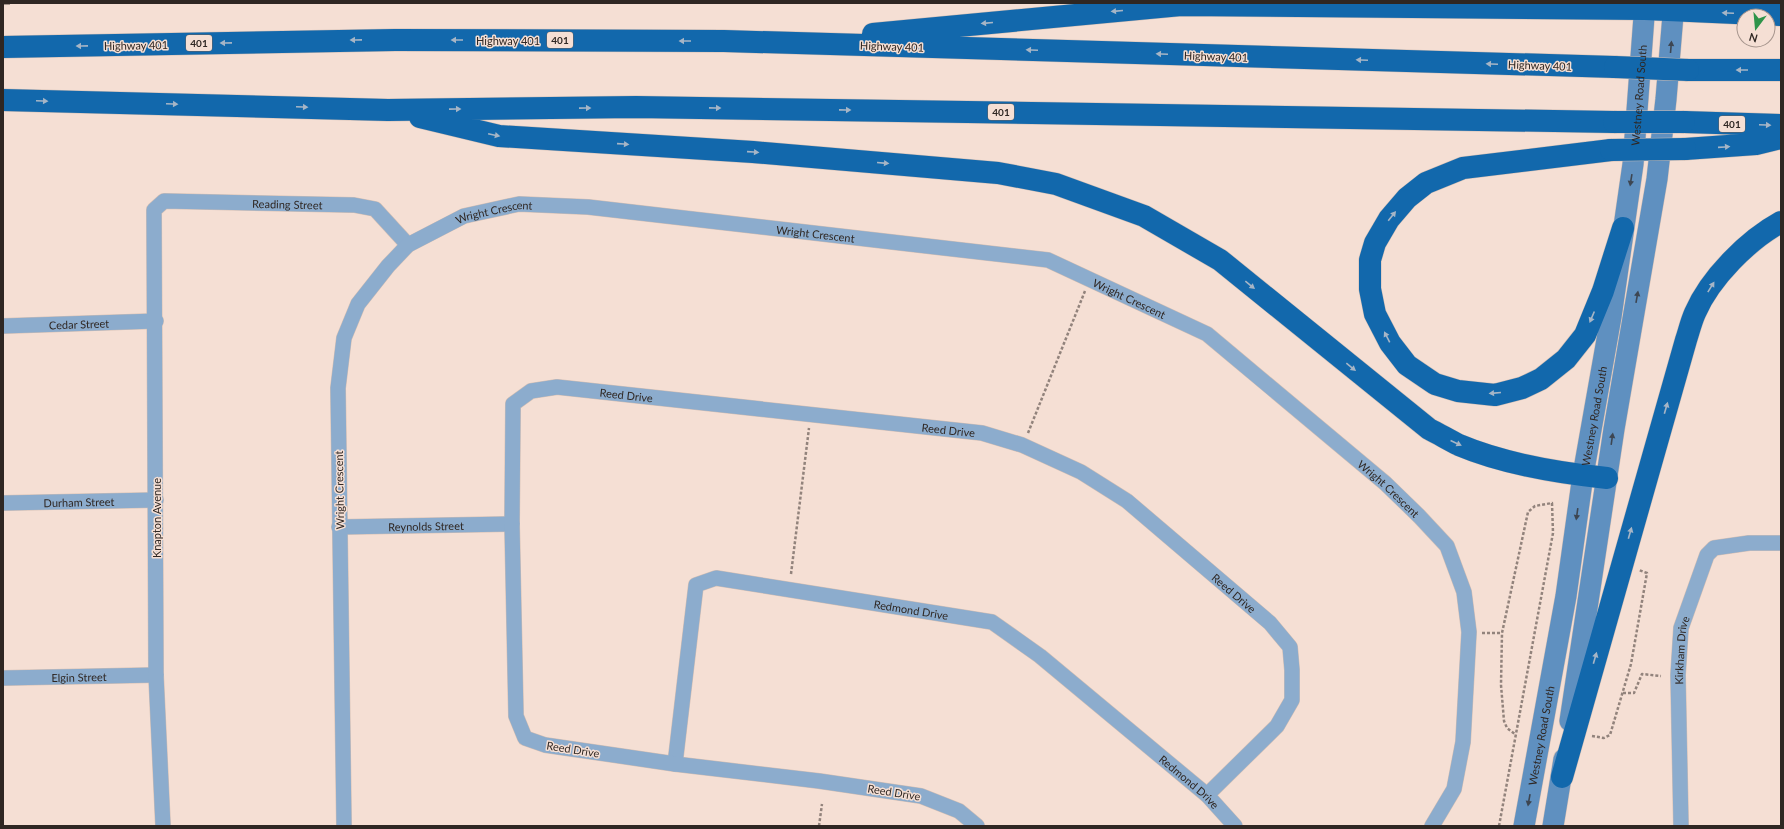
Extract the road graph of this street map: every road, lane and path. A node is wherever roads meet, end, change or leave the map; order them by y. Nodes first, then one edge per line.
1 (1645, 6) edge
2 (1674, 6) edge
3 (1781, 15) edge
4 (724, 41) junction
5 (3, 47) edge
6 (1781, 70) edge
7 (3, 100) edge
8 (388, 110) junction
9 (1781, 125) edge
10 (1781, 138) edge
11 (154, 210) joint
12 (1781, 222) edge
13 (1623, 228) junction
14 (408, 245) junction
15 (1088, 279) junction
16 (156, 321) junction
17 (3, 326) edge
18 (810, 415) junction
19 (1022, 444) junction
20 (1583, 475) junction
21 (1607, 478) junction
22 (156, 500) junction
23 (3, 503) edge
24 (512, 524) junction
25 (339, 527) junction
26 (1781, 543) edge
27 (1634, 568) dead end
28 (791, 574) dead end
29 (1469, 632) junction
30 (1502, 633) junction
31 (156, 675) junction
32 (1662, 676) dead end
33 (3, 678) edge
34 (1623, 693) junction
35 (1515, 734) junction
36 (1590, 735) dead end
37 (675, 764) junction
38 (1562, 777) junction
39 (1206, 795) junction
40 (822, 804) dead end
41 (163, 826) edge
42 (344, 826) edge
43 (819, 826) edge
44 (977, 826) edge
45 (1235, 826) edge
46 (1432, 826) edge
47 (1499, 826) edge
48 (1524, 826) edge
49 (1553, 826) edge
50 (1681, 826) edge

1 - 2 highway
1 -> 4 highway
1 -> 13 main road, Westney Road South
3 -> 2 highway
21 -> 2 main road, Westney Road South
4 -> 5 highway, Highway 401 / 401
6 -> 4 highway, Highway 401 / 401, bridge
7 -> 8 highway, 401
8 -> 9 highway, 401, bridge
8 -> 20 highway
13 -> 10 highway, bridge
11 - 14 street, Reading Street
11 - 16 street, Knapton Avenue
38 -> 12 highway
13 - 20 main road, Westney Road South
14 - 15 street, Wright Crescent
14 - 25 street, Wright Crescent
15 - 19 path
15 - 29 street, Wright Crescent
16 - 17 street, Cedar Street
16 - 22 street, Knapton Avenue
18 - 19 street, Reed Drive
18 - 24 street, Reed Drive
18 - 28 path
19 - 39 street, Reed Drive
20 - 21 highway
20 -> 48 main road, Westney Road South
21 - 38 main road, Westney Road South
22 - 23 street, Durham Street
22 - 31 street, Knapton Avenue
24 - 25 street, Reynolds Street
24 - 37 street, Reed Drive
25 - 42 street, Wright Crescent
26 - 50 street, Kirkham Drive
27 - 34 path
29 - 30 path
29 - 46 street, Wright Crescent
30 - 35 path
30 - 35 path
31 - 33 street, Elgin Street
31 - 41 street, Knapton Avenue
32 - 34 path
34 - 36 path
35 - 47 path
37 - 39 street, Redmond Drive
37 - 44 street, Reed Drive
38 - 49 main road, Westney Road South
39 - 45 street, Redmond Drive
40 - 43 path

